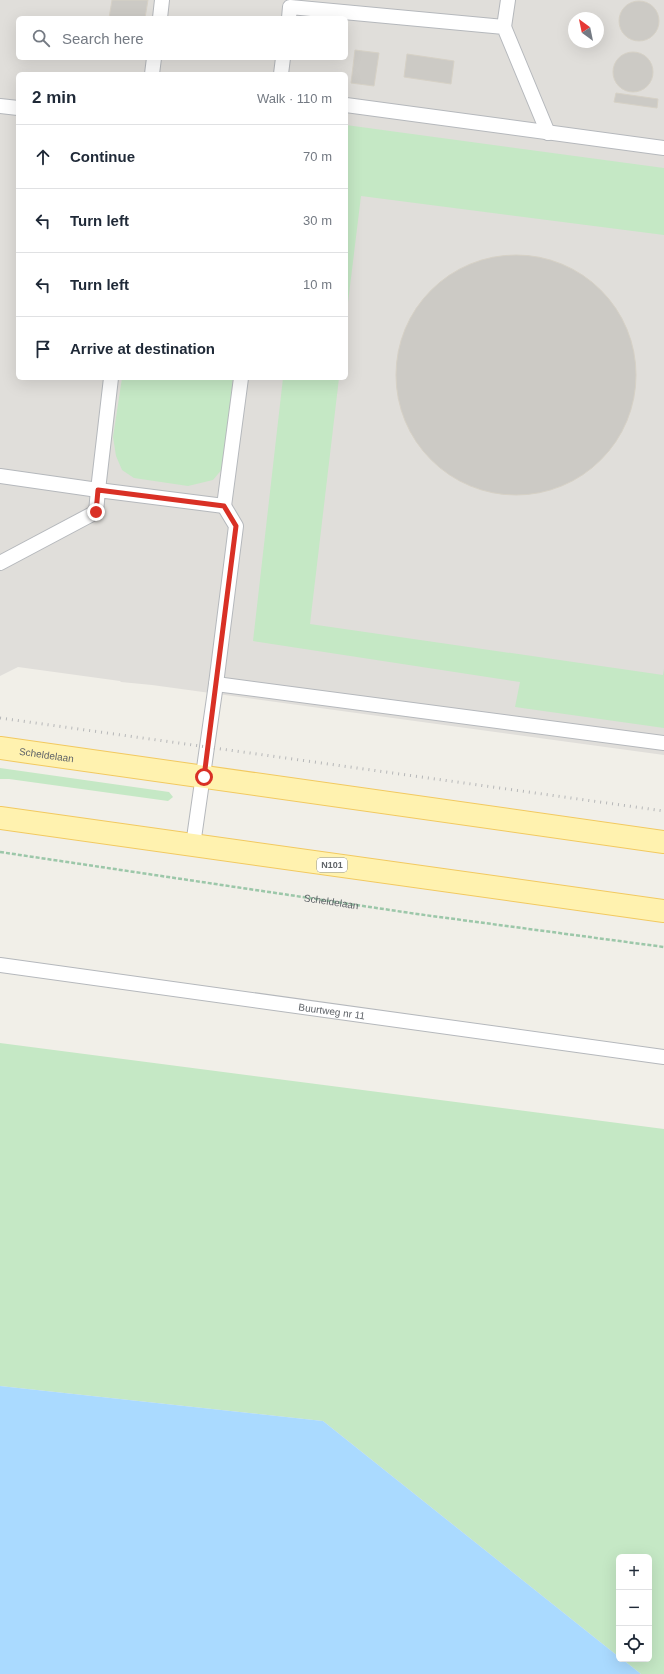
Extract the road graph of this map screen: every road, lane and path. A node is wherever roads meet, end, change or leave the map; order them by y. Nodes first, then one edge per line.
1 (162, 0) edge
2 (508, 0) edge
3 (160, 16) edge
4 (289, 16) edge
5 (504, 27) junction
6 (154, 60) edge
7 (284, 60) edge
8 (152, 72) edge
9 (281, 72) edge
10 (348, 105) edge
11 (0, 106) edge
12 (16, 108) edge
13 (548, 133) junction
14 (664, 148) edge
15 (111, 380) edge
16 (241, 380) edge
17 (0, 476) edge
18 (98, 490) junction
19 (224, 506) junction
20 (0, 563) edge
21 (216, 684) junction
22 (664, 743) edge
23 (0, 748) edge
24 (204, 777) junction
25 (0, 818) edge
26 (664, 842) edge
27 (193, 845) junction
28 (0, 852) edge
29 (664, 911) edge
30 (664, 947) edge
31 (0, 965) edge
32 (664, 1057) edge

1 - 3 lane
2 - 5 lane
4 - 5 lane
5 - 13 lane
6 - 8 lane
7 - 9 lane
10 - 13 lane
11 - 12 lane
13 - 14 lane
15 - 18 lane
16 - 19 lane
17 - 18 lane
18 - 19 lane
18 - 20 lane
19 - 21 lane
21 - 22 lane
21 - 24 lane
23 - 24 main road, Scheldelaan
24 - 26 main road, Scheldelaan
24 - 27 lane
25 - 27 main road, N101
27 - 29 main road, N101
28 - 30 path, Scheldelaan
31 - 32 lane, Buurtweg nr 11

